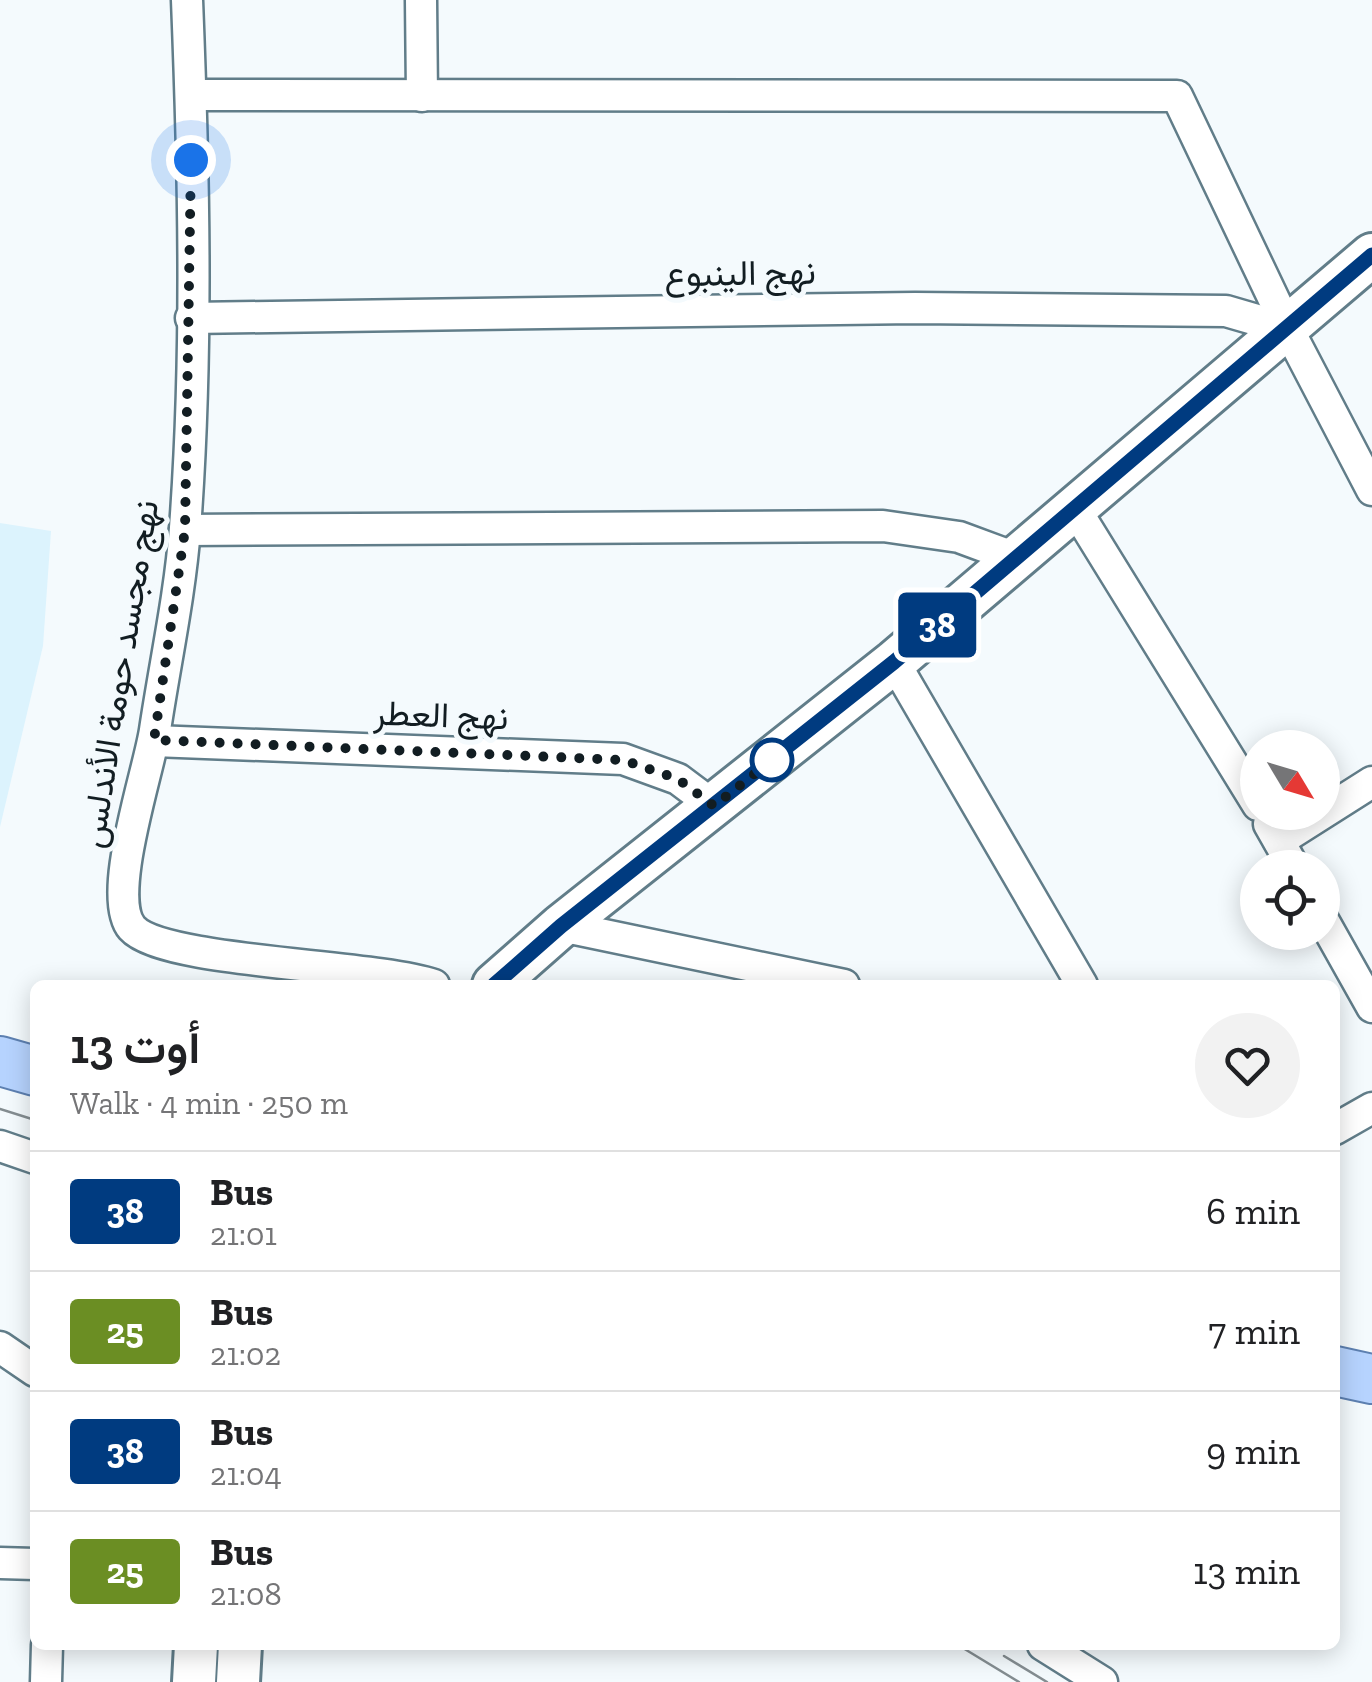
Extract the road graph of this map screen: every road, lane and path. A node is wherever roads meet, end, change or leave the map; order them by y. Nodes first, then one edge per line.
1 (188, 0) edge
2 (421, 0) edge
3 (191, 96) junction
4 (422, 96) junction
5 (1372, 255) edge
6 (191, 318) junction
7 (1288, 329) junction
8 (1372, 490) edge
9 (1074, 507) junction
10 (185, 530) junction
11 (1013, 558) junction
12 (894, 662) junction
13 (154, 740) junction
14 (1240, 777) edge
15 (1372, 782) edge
16 (714, 806) junction
17 (1292, 850) edge
18 (561, 926) junction
19 (1340, 950) edge
20 (415, 980) edge
21 (500, 980) edge
22 (820, 980) edge
23 (1079, 980) edge
24 (1372, 1007) edge
25 (0, 1061) edge
26 (30, 1070) edge
27 (1372, 1108) edge
28 (1340, 1126) edge
29 (0, 1146) edge
30 (30, 1156) edge
31 (0, 1347) edge
32 (30, 1368) edge
33 (1340, 1372) edge
34 (1372, 1379) edge
35 (0, 1564) edge
36 (30, 1564) edge
37 (47, 1650) edge
38 (196, 1650) edge
39 (240, 1650) edge
40 (1051, 1650) edge
41 (46, 1682) edge
42 (194, 1682) edge
43 (238, 1682) edge
44 (1102, 1682) edge

1 - 3 street, نهج مجسد حومة الأندلس
2 - 4 street
3 - 4 street
3 - 6 street, نهج مجسد حومة الأندلس
4 - 7 street
5 - 7 street
6 - 7 street, نهج الينبوع
6 - 10 street, نهج مجسد حومة الأندلس
7 - 8 street
7 - 9 street
9 - 11 street
9 - 14 street
10 - 11 street
10 - 13 street, نهج مجسد حومة الأندلس
11 - 12 street
12 - 16 street
12 - 23 street
13 - 16 street, نهج العطر
13 - 20 street, نهج مجسد حومة الأندلس
15 - 17 street
16 - 18 street
18 - 21 street
18 - 22 street
19 - 24 street
25 - 26 main road
27 - 28 street
29 - 30 street
31 - 32 street
33 - 34 main road
35 - 36 street
37 - 41 street
38 - 42 street
39 - 43 street
40 - 44 street

